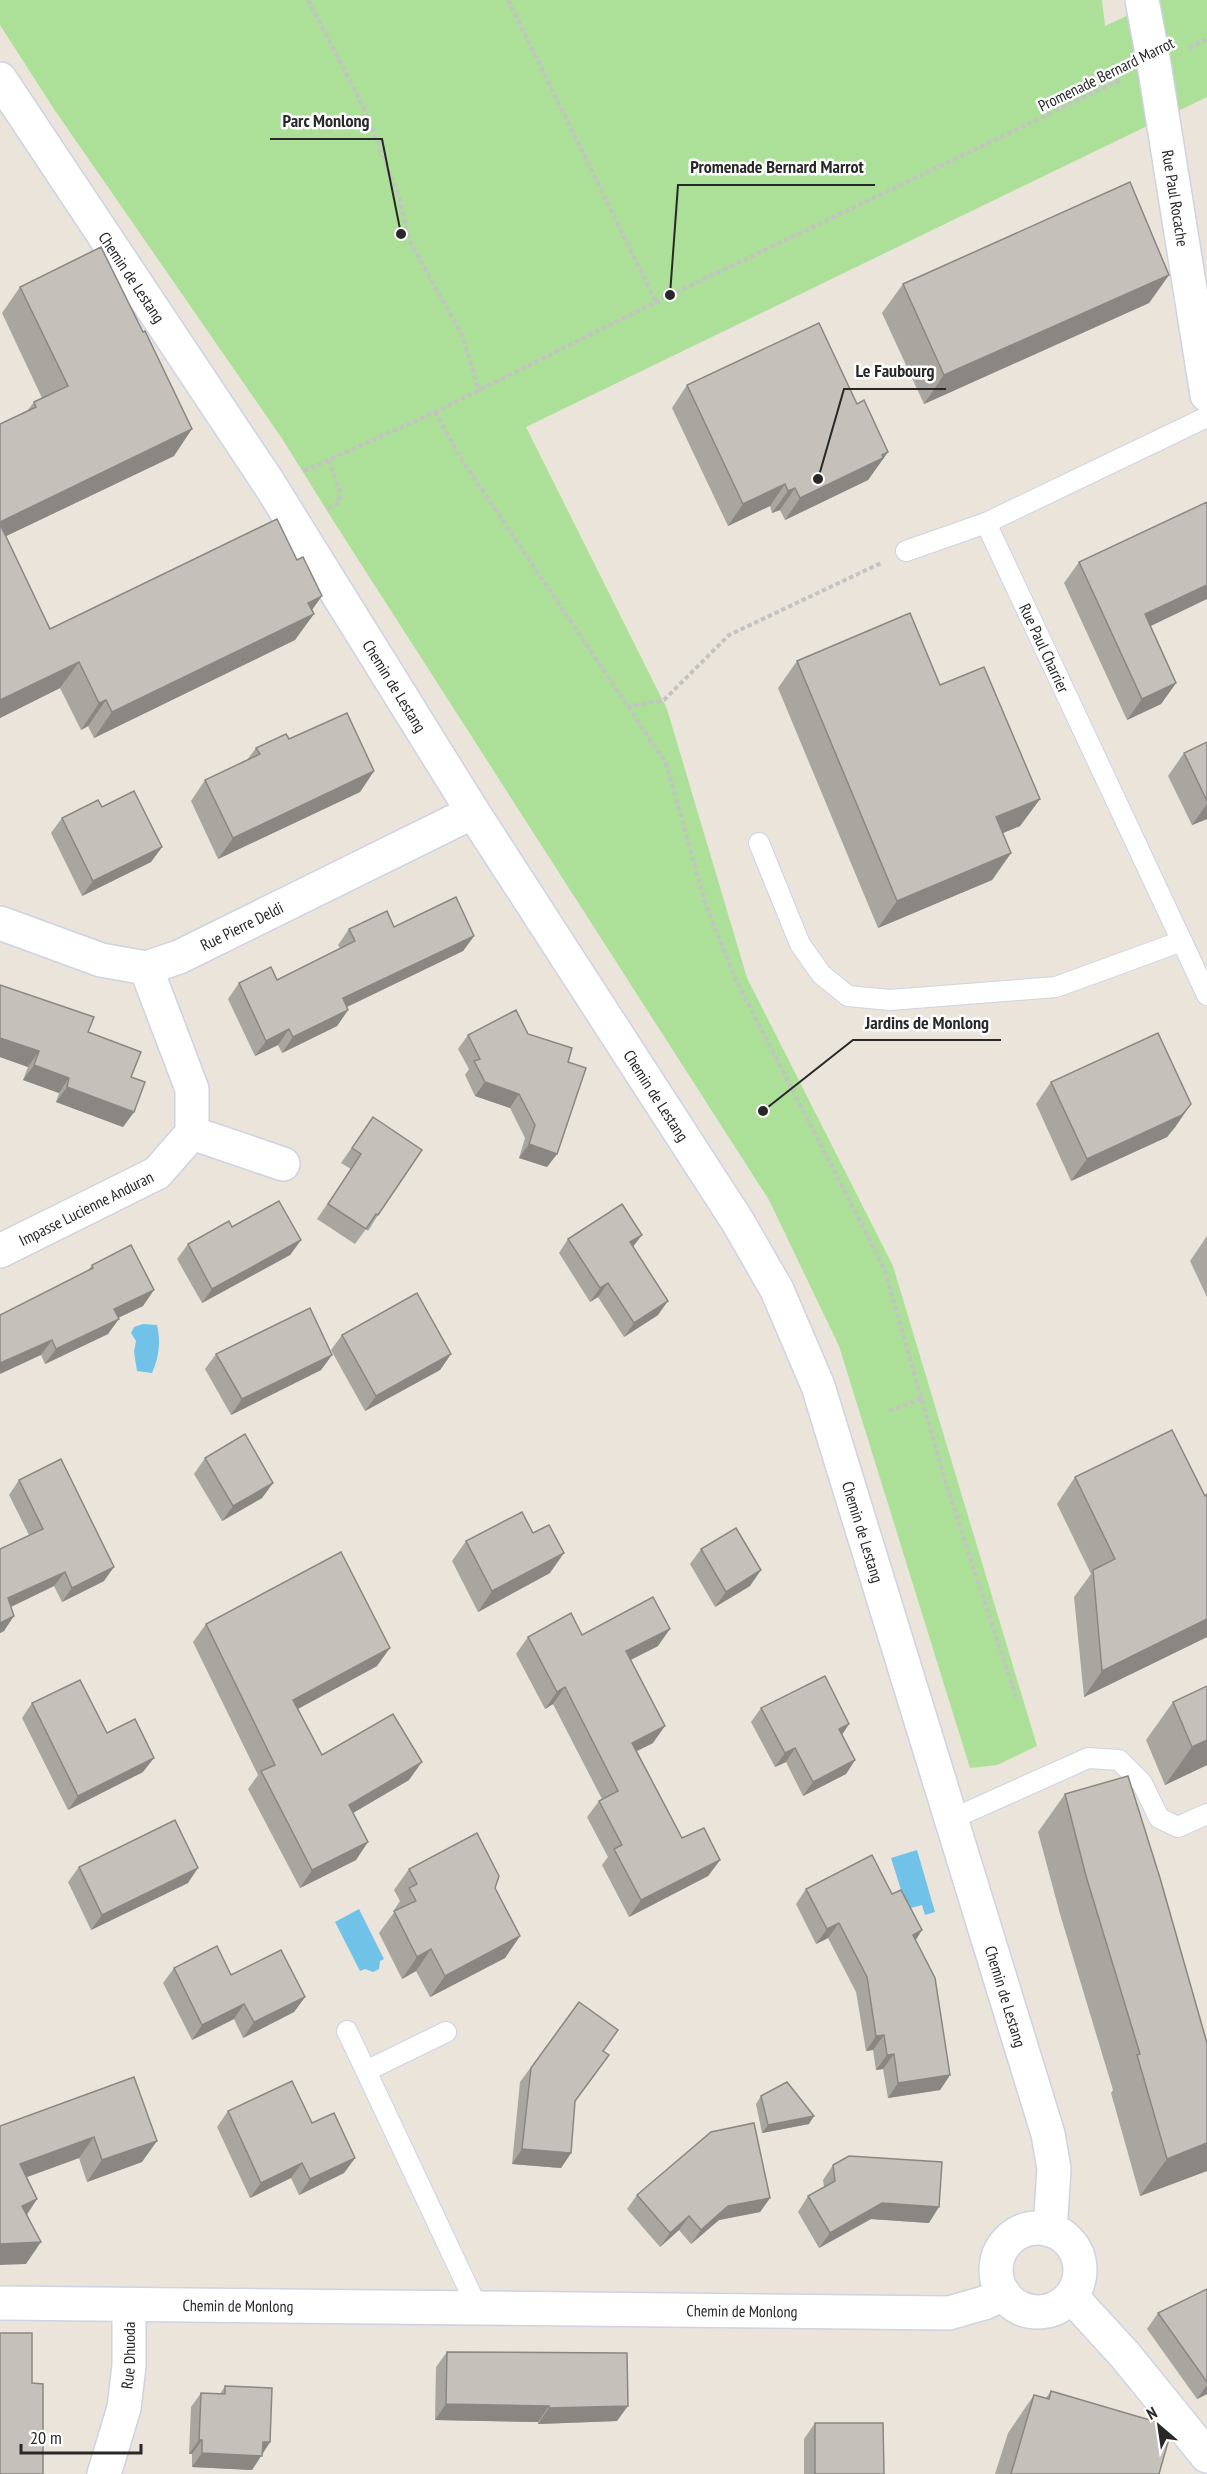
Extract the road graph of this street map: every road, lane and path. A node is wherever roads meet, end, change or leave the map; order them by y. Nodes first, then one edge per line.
1 (308, 0) edge
2 (508, 0) edge
3 (1142, 0) edge
4 (1207, 39) edge
5 (1154, 64) junction
6 (0, 79) edge
7 (656, 302) junction
8 (479, 391) junction
9 (1207, 395) edge
10 (435, 412) junction
11 (1207, 417) edge
12 (268, 482) junction
13 (986, 524) junction
14 (906, 551) joint
15 (627, 707) junction
16 (473, 812) junction
17 (759, 843) dead end
18 (0, 923) edge
19 (1182, 941) junction
20 (146, 968) junction
21 (1207, 995) edge
22 (192, 1133) junction
23 (283, 1164) dead end
24 (0, 1251) edge
25 (922, 1398) junction
26 (889, 1412) dead end
27 (1016, 1697) dead end
28 (1207, 1814) edge
29 (952, 1819) junction
30 (347, 2031) dead end
31 (446, 2031) dead end
32 (366, 2071) junction
33 (1050, 2230) junction
34 (1004, 2294) junction
35 (1071, 2296) junction
36 (0, 2303) edge
37 (129, 2306) junction
38 (477, 2307) junction
39 (1207, 2456) edge
40 (104, 2474) edge

1 - 8 path
2 - 7 path
3 - 5 street, Rue Paul Rocache
4 - 5 path, Promenade Bernard Marrot
5 - 7 path, Promenade Bernard Marrot
5 - 9 street, Rue Paul Rocache
6 - 12 street, Chemin de Lestang
7 - 8 path, Promenade Bernard Marrot
8 - 10 path, Promenade Bernard Marrot
10 - 12 path, Promenade Bernard Marrot
10 - 15 path
11 - 13 lane
12 - 16 street, Chemin de Lestang
13 - 14 lane
13 - 19 lane, Rue Paul Charrier
14 - 15 path
15 - 25 path
16 - 20 street, Rue Pierre Deldi
16 - 29 street, Chemin de Lestang
17 - 19 lane
18 - 20 street, Rue Pierre Deldi
19 - 21 lane, Rue Paul Charrier
20 - 22 street
22 - 23 street
22 - 24 street, Impasse Lucienne Anduran
25 - 26 path
25 - 27 path
28 - 29 lane
29 - 33 street, Chemin de Lestang
30 - 32 lane
31 - 32 lane
32 - 38 lane
33 - 34 street
33 - 35 street
34 - 35 street
34 - 38 street, Chemin de Monlong
35 - 39 street
36 - 37 street, Chemin de Monlong
37 - 38 street, Chemin de Monlong
37 - 40 street, Rue Dhuoda

